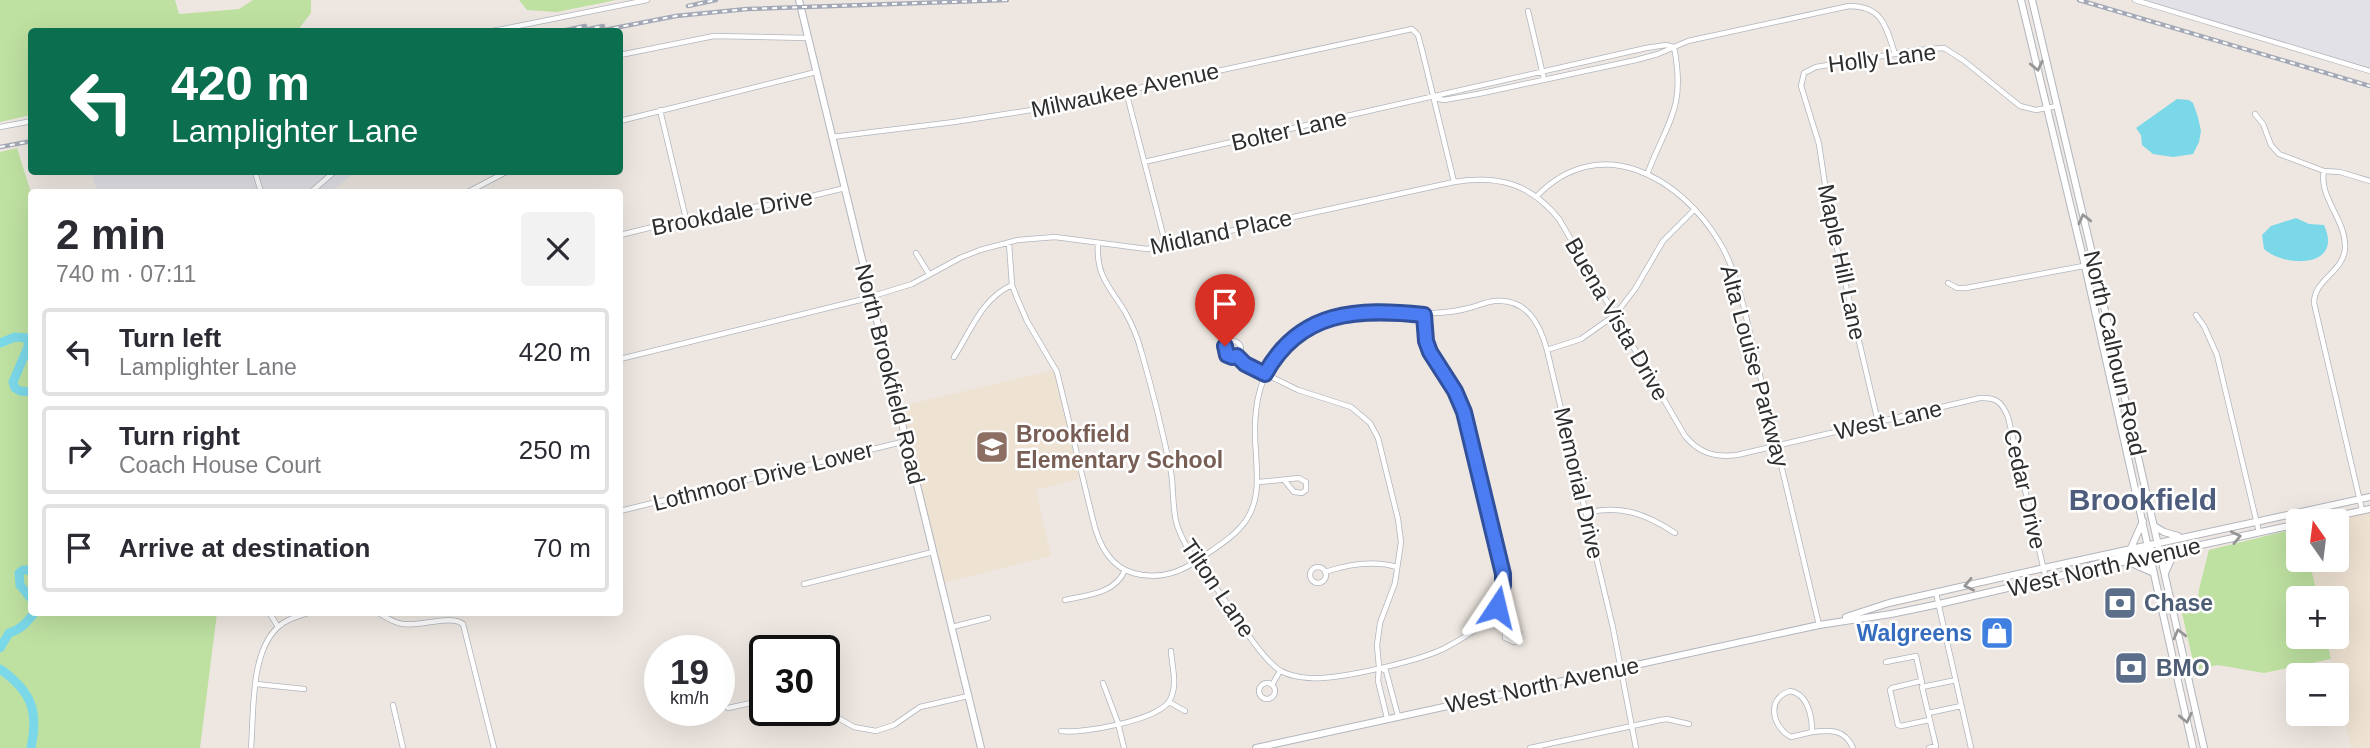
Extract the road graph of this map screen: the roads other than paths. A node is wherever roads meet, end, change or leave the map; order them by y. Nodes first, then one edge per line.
1 (647, 0) edge
2 (799, 0) edge
3 (2021, 0) edge
4 (2032, 0) edge
5 (2135, 0) edge
6 (1528, 10) dead end
7 (508, 28) edge
8 (808, 38) junction
9 (1674, 47) junction
10 (623, 54) edge
11 (1895, 54) junction
12 (1542, 71) junction
13 (2370, 71) edge
14 (816, 72) junction
15 (1544, 79) junction
16 (1126, 91) junction
17 (1434, 98) junction
18 (1806, 103) joint
19 (2057, 106) junction
20 (2047, 108) junction
21 (660, 110) junction
22 (2255, 114) dead end
23 (623, 120) edge
24 (28, 122) edge
25 (0, 127) edge
26 (832, 137) junction
27 (1144, 162) junction
28 (2324, 171) junction
29 (1647, 173) junction
30 (331, 175) edge
31 (500, 175) edge
32 (2370, 181) edge
33 (1454, 182) junction
34 (845, 188) junction
35 (314, 189) edge
36 (474, 189) edge
37 (1537, 197) junction
38 (1694, 210) junction
39 (686, 219) junction
40 (623, 235) edge
41 (1009, 243) junction
42 (1098, 243) junction
43 (1166, 246) junction
44 (916, 253) dead end
45 (2094, 264) junction
46 (2085, 266) junction
47 (929, 274) junction
48 (1948, 283) dead end
49 (1012, 285) junction
50 (871, 296) junction
51 (2196, 314) dead end
52 (1424, 315) junction
53 (1615, 315) junction
54 (1547, 350) junction
55 (1237, 356) dead end
56 (954, 357) dead end
57 (623, 358) edge
58 (1265, 374) junction
59 (1999, 401) joint
60 (1878, 422) junction
61 (906, 440) junction
62 (1777, 445) junction
63 (1284, 480) junction
64 (1259, 482) junction
65 (2370, 497) edge
66 (2360, 499) junction
67 (623, 510) edge
68 (2366, 510) edge
69 (1586, 513) junction
70 (2143, 521) junction
71 (2257, 521) junction
72 (2154, 526) junction
73 (2286, 526) edge
74 (2259, 532) junction
75 (1675, 533) dead end
76 (2181, 537) junction
77 (2158, 542) junction
78 (2131, 548) junction
79 (2149, 550) junction
80 (2175, 551) junction
81 (933, 552) junction
82 (2160, 554) junction
83 (1196, 561) junction
84 (2127, 561) junction
85 (1398, 567) junction
86 (2043, 568) junction
87 (1125, 570) junction
88 (1325, 572) dead end
89 (2076, 572) junction
90 (2154, 573) junction
91 (2164, 575) junction
92 (2046, 579) junction
93 (804, 584) dead end
94 (1936, 593) junction
95 (1065, 600) dead end
96 (1939, 604) junction
97 (1493, 615) junction
98 (271, 616) edge
99 (300, 616) edge
100 (386, 616) edge
101 (988, 618) dead end
102 (1827, 623) junction
103 (1819, 625) junction
104 (1505, 626) dead end
105 (278, 627) junction
106 (951, 627) junction
107 (1171, 651) dead end
108 (1886, 662) dead end
109 (1380, 667) junction
110 (1621, 668) junction
111 (1280, 670) junction
112 (1956, 680) junction
113 (1103, 683) dead end
114 (256, 684) junction
115 (1922, 684) junction
116 (1272, 685) dead end
117 (304, 689) dead end
118 (968, 696) junction
119 (1169, 702) junction
120 (393, 705) dead end
121 (1962, 706) junction
122 (1185, 711) dead end
123 (1928, 713) junction
124 (1398, 716) junction
125 (1387, 718) junction
126 (840, 719) edge
127 (1929, 720) junction
128 (1118, 723) junction
129 (1689, 724) dead end
130 (1633, 725) junction
131 (1061, 731) dead end
132 (1812, 732) junction
133 (250, 748) edge
134 (403, 748) edge
135 (494, 748) edge
136 (981, 748) edge
137 (1124, 748) edge
138 (1256, 748) edge
139 (1530, 748) edge
140 (1636, 748) edge
141 (1853, 748) edge
142 (1928, 748) edge
143 (1970, 748) edge
144 (2193, 748) edge
145 (2204, 748) edge

1 - 7 street
2 - 8 main road, North Brookfield Road
3 -> 20 main road, North Calhoun Road
4 - 19 main road, North Calhoun Road
5 - 13 street
6 - 12 street
8 - 10 street
8 - 14 main road, North Brookfield Road
9 - 11 street, Bolter Lane
9 - 12 street, Bolter Lane
9 - 15 street, Bolter Lane
9 - 29 street
11 - 18 street, Holly Lane
11 - 20 street, Holly Lane
12 - 15 street
12 - 17 street, Bolter Lane
14 - 21 street
14 - 26 main road, North Brookfield Road
15 - 17 street, Bolter Lane
16 - 17 street, Milwaukee Avenue
16 - 26 street, Milwaukee Avenue
16 - 27 street
17 - 27 street, Bolter Lane
17 - 33 street
18 - 60 street, Maple Hill Lane
19 - 20 street, Holly Lane
45 -> 19 main road, North Calhoun Road
20 - 46 main road, North Calhoun Road
21 - 23 street
21 - 39 street
22 - 28 street
24 - 25 street
26 - 34 main road, North Brookfield Road
27 - 43 street
28 - 32 street
28 - 66 street
29 - 37 street, Alta Louise Parkway
29 - 38 street, Alta Louise Parkway
30 - 35 street
31 - 36 street
33 - 37 street, Buena Vista Drive
33 - 43 street, Midland Place
34 - 39 street, Brookdale Drive
34 - 50 main road, North Brookfield Road
37 - 53 street, Buena Vista Drive
38 - 53 street
38 - 62 street, Alta Louise Parkway
39 - 40 street, Brookdale Drive
41 - 42 street, Midland Place
41 - 47 street, Midland Place
41 - 49 street
42 - 43 street, Midland Place
42 - 83 street, Tilton Lane
44 - 47 street
45 - 46 street
45 - 72 main road, North Calhoun Road
46 - 48 street
46 - 70 main road, North Calhoun Road
47 - 50 street, Midland Place
49 - 56 street
49 - 87 street
50 - 57 street, Midland Place
50 - 61 main road, North Brookfield Road
51 - 71 street
52 - 54 street, Memorial Drive
52 - 58 street
52 - 97 street
53 - 54 street
53 - 62 street, Buena Vista Drive
54 - 69 street, Memorial Drive
55 - 58 street
58 - 64 street
58 - 85 street
59 - 60 street, West Lane
59 - 86 street, Cedar Drive
60 - 62 street, West Lane
61 - 67 street, Lothmoor Drive Lower
61 - 81 main road, North Brookfield Road
62 - 103 street, Alta Louise Parkway
63 - 63 street
63 - 64 street
64 - 83 street
65 - 66 main road, West North Avenue
66 - 68 street
66 - 71 main road, West North Avenue
69 - 75 street
69 - 110 street, Memorial Drive
70 - 78 main road
70 - 79 main road, North Calhoun Road
71 - 74 street
71 - 76 main road, West North Avenue
72 - 76 main road
72 - 77 main road, North Calhoun Road
73 - 74 main road, West North Avenue
80 -> 74 main road, West North Avenue
76 - 77 main road, West North Avenue
77 - 79 main road, West North Avenue
77 - 82 main road, North Calhoun Road
78 - 79 main road, West North Avenue
78 - 86 main road, West North Avenue
79 - 82 main road, West North Avenue
79 - 84 main road, West North Avenue
79 - 89 main road
79 - 90 main road, North Calhoun Road
80 - 82 main road, West North Avenue
80 - 91 main road
81 - 93 street
81 - 106 main road, North Brookfield Road
82 - 91 main road, North Calhoun Road
83 - 87 street
83 - 111 street, Tilton Lane
84 - 89 main road, West North Avenue
84 - 90 main road
85 - 88 street
85 - 109 street
86 - 92 street, Cedar Drive
86 -> 94 main road, West North Avenue
87 - 95 street
89 - 92 main road, West North Avenue
90 -> 144 main road, North Calhoun Road
145 -> 91 main road, North Calhoun Road
92 - 96 main road, West North Avenue
94 - 96 street
94 - 102 main road, West North Avenue
96 - 102 main road, West North Avenue
96 - 112 street
97 - 104 street
97 - 109 street
98 - 105 street
99 - 105 street
100 - 135 street
101 - 106 street
102 - 103 main road, West North Avenue
103 - 110 main road, West North Avenue
105 - 114 street
106 - 118 main road, North Brookfield Road
107 - 119 street
108 - 115 street
109 - 111 street
109 - 124 street
109 - 125 street
110 - 124 main road, West North Avenue
110 - 130 street, Memorial Drive
111 - 116 street
112 - 115 street
112 - 121 street
113 - 128 street
114 - 117 street
114 - 133 street
115 - 123 street
115 - 127 street
118 - 126 street
118 - 136 main road, North Brookfield Road
119 - 122 street
119 - 128 street
120 - 134 street
121 - 123 street
121 - 143 street
123 - 127 street
124 - 125 main road, West North Avenue
125 - 138 main road, West North Avenue
127 - 142 street
128 - 131 street
128 - 137 street
129 - 130 street
130 - 139 street
130 - 140 street, Memorial Drive
132 - 132 street
132 - 141 street

